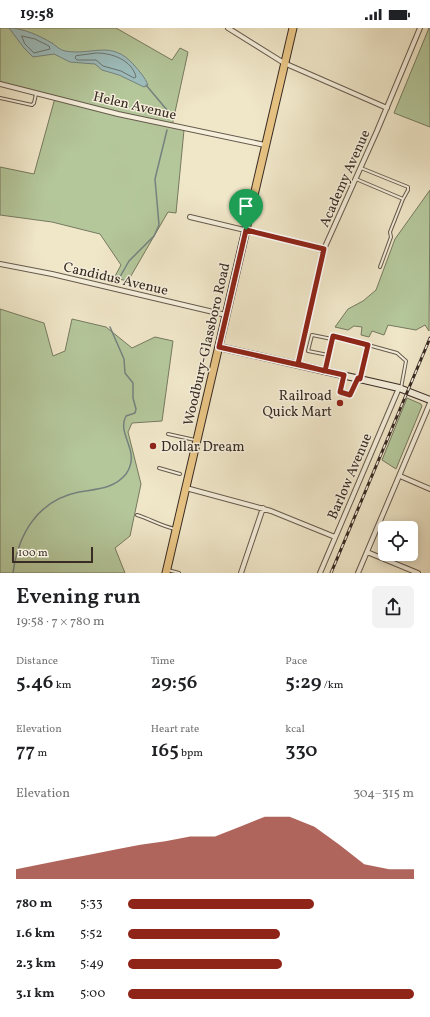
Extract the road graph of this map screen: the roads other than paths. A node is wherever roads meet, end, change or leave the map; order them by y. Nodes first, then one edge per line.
1 (293, 28) edge
2 (420, 28) edge
3 (230, 29) edge
4 (284, 63) junction
5 (0, 84) edge
6 (36, 93) junction
7 (0, 98) edge
8 (387, 108) junction
9 (265, 145) junction
10 (361, 167) junction
11 (355, 179) junction
12 (402, 200) junction
13 (190, 217) dead end
14 (246, 230) junction
15 (324, 249) junction
16 (0, 264) edge
17 (380, 267) dead end
18 (226, 315) junction
19 (332, 339) junction
20 (368, 345) junction
21 (219, 347) junction
22 (328, 356) junction
23 (298, 364) junction
24 (325, 371) junction
25 (344, 375) junction
26 (359, 379) junction
27 (400, 388) junction
28 (430, 400) edge
29 (430, 403) edge
30 (168, 434) dead end
31 (196, 441) junction
32 (159, 468) dead end
33 (180, 474) dead end
34 (400, 476) junction
35 (186, 488) junction
36 (430, 489) edge
37 (263, 508) junction
38 (137, 515) dead end
39 (176, 529) junction
40 (335, 537) junction
41 (367, 552) junction
42 (166, 572) edge
43 (179, 573) edge
44 (241, 573) edge
45 (320, 573) edge
46 (358, 573) edge
47 (418, 573) edge

1 - 4 main road, Woodbury-Glassboro Road
2 - 8 street, Academy Avenue
3 - 4 street
4 - 8 street
4 - 9 main road, Woodbury-Glassboro Road
5 - 6 street, Helen Avenue
6 - 7 lane
6 - 9 street, Helen Avenue
8 - 10 street, Academy Avenue
9 - 14 main road, Woodbury-Glassboro Road
10 - 11 street, Academy Avenue
10 - 12 lane
11 - 12 lane
11 - 15 street, Academy Avenue
12 - 17 lane
13 - 14 street
14 - 15 street
14 - 18 main road, Woodbury-Glassboro Road
15 - 23 street, Academy Avenue
16 - 18 street, Candidus Avenue
18 - 21 main road, Woodbury-Glassboro Road
19 - 20 lane
19 - 22 lane
19 - 22 lane
20 - 26 lane
20 - 27 lane
21 - 23 main road
21 - 31 main road, Woodbury-Glassboro Road
22 - 24 lane
23 - 24 main road
24 - 25 main road
25 - 26 main road
25 - 26 lane
26 - 27 main road
27 - 28 main road
27 - 40 street, Barlow Avenue
29 - 34 street
30 - 31 lane
31 - 35 main road, Woodbury-Glassboro Road
32 - 33 lane
34 - 36 street
34 - 41 street
35 - 37 street
35 - 39 main road, Woodbury-Glassboro Road
37 - 40 street
37 - 44 street
38 - 39 lane
39 - 42 main road, Woodbury-Glassboro Road
40 - 45 street, Barlow Avenue
41 - 46 street
41 - 47 street
42 - 43 lane

